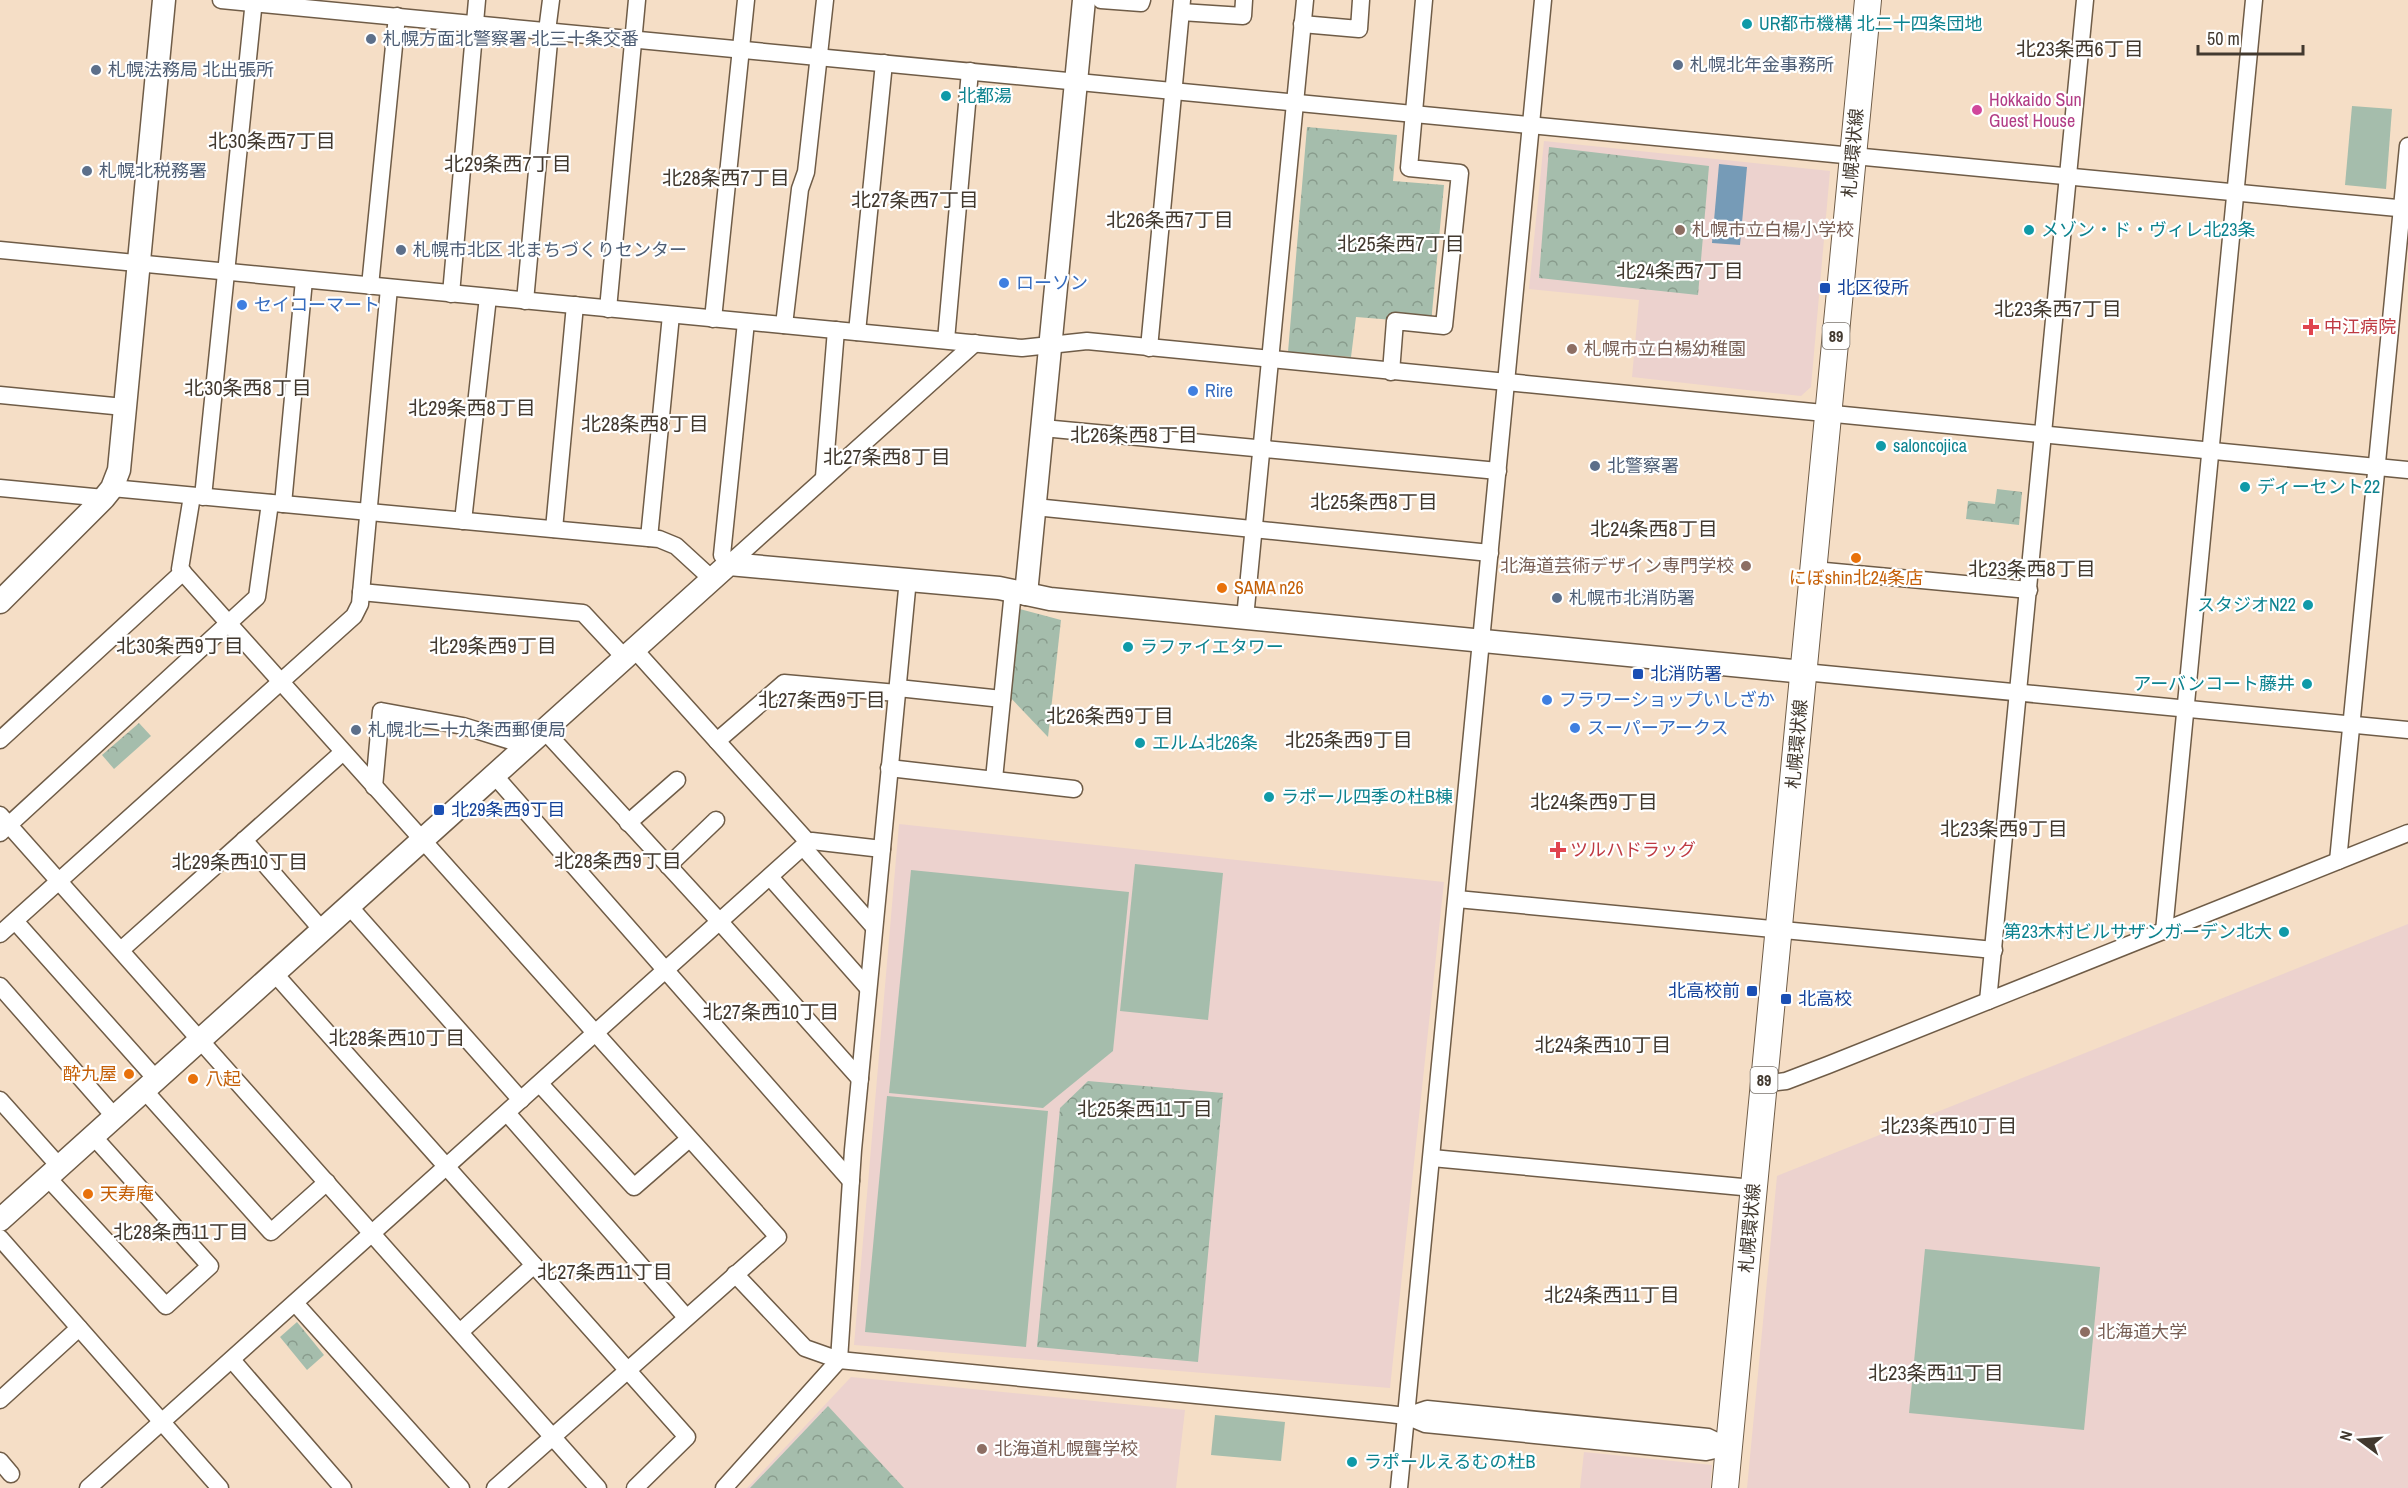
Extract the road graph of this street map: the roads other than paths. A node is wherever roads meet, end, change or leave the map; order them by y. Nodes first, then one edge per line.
1 (164, 0) edge
2 (221, 0) edge
3 (477, 0) edge
4 (551, 0) edge
5 (638, 0) edge
6 (746, 0) edge
7 (825, 0) edge
8 (1084, 0) edge
9 (1101, 0) edge
10 (1142, 0) edge
11 (1244, 0) edge
12 (1305, 0) edge
13 (1361, 0) edge
14 (1424, 0) edge
15 (1543, 0) edge
16 (1868, 0) edge
17 (2085, 0) edge
18 (2254, 0) edge
19 (254, 2) edge
20 (1182, 6) edge
21 (389, 10) edge
22 (475, 24) junction
23 (1302, 24) junction
24 (549, 31) junction
25 (634, 39) junction
26 (741, 49) junction
27 (819, 57) junction
28 (884, 63) junction
29 (970, 71) junction
30 (1076, 81) junction
31 (1174, 91) junction
32 (1295, 103) junction
33 (1414, 114) junction
34 (1531, 125) junction
35 (2408, 147) edge
36 (1853, 156) junction
37 (2068, 177) junction
38 (2235, 192) junction
39 (2405, 209) edge
40 (0, 250) edge
41 (137, 264) junction
42 (226, 272) junction
43 (304, 280) junction
44 (370, 286) junction
45 (389, 288) junction
46 (450, 294) junction
47 (488, 297) junction
48 (525, 301) junction
49 (575, 305) junction
50 (608, 309) junction
51 (671, 315) junction
52 (713, 319) junction
53 (746, 322) junction
54 (784, 325) junction
55 (836, 330) junction
56 (857, 332) junction
57 (946, 340) junction
58 (975, 343) junction
59 (1051, 344) junction
60 (1149, 348) junction
61 (1270, 360) junction
62 (1391, 372) junction
63 (1506, 383) junction
64 (0, 395) edge
65 (124, 407) junction
66 (1829, 414) junction
67 (1043, 428) junction
68 (2044, 435) junction
69 (1262, 449) junction
70 (2211, 451) junction
71 (2378, 467) junction
72 (2408, 470) edge
73 (1498, 471) junction
74 (824, 477) junction
75 (0, 488) edge
76 (108, 493) junction
77 (197, 496) junction
78 (277, 503) junction
79 (1035, 507) junction
80 (368, 512) junction
81 (463, 521) junction
82 (554, 529) junction
83 (1254, 529) junction
84 (649, 538) junction
85 (1490, 553) junction
86 (1814, 570) junction
87 (721, 571) junction
88 (183, 572) junction
89 (908, 579) junction
90 (2029, 590) junction
91 (361, 592) junction
92 (1020, 593) junction
93 (0, 602) edge
94 (1245, 618) junction
95 (229, 625) junction
96 (1482, 641) junction
97 (629, 653) junction
98 (1804, 672) junction
99 (280, 682) junction
100 (897, 690) junction
101 (2019, 693) junction
102 (1002, 699) junction
103 (2186, 709) junction
104 (2352, 724) junction
105 (544, 730) junction
106 (2408, 730) edge
107 (0, 740) edge
108 (717, 741) junction
109 (527, 746) junction
110 (343, 752) junction
111 (890, 768) junction
112 (494, 775) junction
113 (994, 779) junction
114 (677, 780) dead end
115 (374, 787) junction
116 (1074, 789) dead end
117 (716, 820) dead end
118 (628, 823) junction
119 (3, 824) edge
120 (2408, 833) edge
121 (244, 840) junction
122 (422, 841) junction
123 (806, 844) junction
124 (882, 849) junction
125 (2338, 861) junction
126 (668, 866) junction
127 (770, 877) junction
128 (59, 881) junction
129 (1457, 899) junction
130 (348, 906) junction
131 (15, 921) junction
132 (720, 922) junction
133 (874, 927) junction
134 (322, 930) junction
135 (1779, 930) junction
136 (2164, 931) junction
137 (0, 934) edge
138 (121, 950) junction
139 (1994, 950) junction
140 (666, 970) junction
141 (275, 974) junction
142 (0, 986) edge
143 (868, 988) junction
144 (1988, 1001) junction
145 (595, 1034) junction
146 (200, 1039) junction
147 (860, 1079) junction
148 (540, 1084) junction
149 (1763, 1084) junction
150 (150, 1085) junction
151 (0, 1100) edge
152 (521, 1100) junction
153 (507, 1113) junction
154 (114, 1116) junction
155 (93, 1136) junction
156 (689, 1138) junction
157 (1432, 1158) junction
158 (447, 1166) junction
159 (53, 1172) junction
160 (851, 1181) junction
161 (327, 1182) junction
162 (1753, 1188) junction
163 (0, 1220) edge
164 (372, 1233) junction
165 (0, 1238) edge
166 (534, 1265) junction
167 (735, 1274) junction
168 (295, 1303) junction
169 (686, 1317) junction
170 (79, 1328) junction
171 (460, 1332) junction
172 (232, 1360) junction
173 (839, 1360) junction
174 (627, 1371) junction
175 (0, 1400) edge
176 (1407, 1416) junction
177 (162, 1422) junction
178 (553, 1437) junction
179 (1729, 1447) junction
180 (0, 1461) edge
181 (11, 1474) dead end
182 (88, 1488) edge
183 (220, 1488) edge
184 (343, 1488) edge
185 (461, 1488) edge
186 (495, 1488) edge
187 (598, 1488) edge
188 (635, 1488) edge
189 (724, 1488) edge
190 (1399, 1488) edge
191 (1725, 1488) edge

1 - 41 street
2 - 19 street
3 - 22 street
4 - 24 street
5 - 25 street
6 - 26 street
7 - 27 street
8 - 30 street
9 - 10 street
11 - 20 street
12 - 23 street
13 - 23 street
14 - 33 street
15 - 34 street
16 - 36 main road, 札幌環状線 / 89
17 - 37 street
18 - 38 street
19 - 21 street
19 - 42 street
20 - 31 street
21 - 22 street
21 - 44 street
22 - 24 street
22 - 46 street
23 - 32 street
24 - 25 street
24 - 48 street
25 - 26 street
25 - 50 street
26 - 27 street
26 - 52 street
27 - 28 street
27 - 54 street
28 - 29 street
28 - 56 street
29 - 30 street
29 - 57 street
30 - 31 street
30 - 59 street
31 - 32 street
31 - 60 street
32 - 33 street
32 - 61 street
33 - 34 street
33 - 62 street
34 - 36 street
34 - 63 street
35 - 39 street
36 - 37 street
36 - 66 main road, 札幌環状線 / 89
37 - 38 street
37 - 68 street
38 - 39 street
38 - 70 street
39 - 71 street
40 - 41 street
41 - 42 street
41 - 65 street
42 - 43 street
42 - 77 street
43 - 44 street
43 - 78 street
44 - 45 street
45 - 46 street
45 - 80 street
46 - 47 street
47 - 48 street
47 - 81 street
48 - 49 street
49 - 50 street
49 - 82 street
50 - 51 street
51 - 52 street
51 - 84 street
52 - 53 street
53 - 54 street
53 - 87 street
54 - 55 street
55 - 56 street
55 - 74 street
56 - 57 street
57 - 58 street
58 - 59 street
58 - 74 street
59 - 60 street
59 - 67 street
60 - 61 street
61 - 62 street
61 - 69 street
62 - 63 street
63 - 66 street
63 - 73 street
64 - 65 street
65 - 76 street
66 - 68 street
66 - 86 main road, 札幌環状線 / 89
67 - 69 street
67 - 79 street
68 - 70 street
68 - 90 street
69 - 73 street
69 - 83 street
70 - 71 street
70 - 103 street
71 - 72 street
71 - 104 street
73 - 85 street
74 - 87 street
75 - 76 street
76 - 77 street
76 - 93 street
77 - 78 street
77 - 88 street
78 - 80 street
78 - 95 street
79 - 83 street
79 - 92 street
80 - 81 street
80 - 91 street
81 - 82 street
82 - 84 street
83 - 85 street
83 - 94 street
84 - 87 street
85 - 96 street
86 - 90 street
86 - 98 main road, 札幌環状線 / 89
87 - 89 street
87 - 97 street
88 - 95 street
88 - 107 street
89 - 92 street
89 - 100 street
90 - 101 street
91 - 97 street
91 - 99 street
92 - 94 street
92 - 102 street
94 - 96 street
95 - 99 street
95 - 119 street
96 - 98 street
96 - 129 street
97 - 105 street
97 - 108 street
98 - 101 street
98 - 135 main road, 札幌環状線 / 89
99 - 110 street
99 - 128 street
100 - 102 street
100 - 108 street
100 - 111 street
101 - 103 street
101 - 139 street
102 - 113 street
103 - 104 street
103 - 136 street
104 - 106 street
104 - 125 street
105 - 109 street
105 - 118 street
108 - 123 street
109 - 112 street
109 - 115 street
110 - 115 street
110 - 121 street
111 - 113 street
111 - 124 street
112 - 122 street
112 - 140 street
113 - 116 street
114 - 118 street
115 - 122 street
117 - 126 street
118 - 126 street
119 - 128 street
120 - 125 street
121 - 134 street
121 - 138 street
122 - 130 street
122 - 145 street
123 - 124 street
123 - 127 street
123 - 133 street
124 - 133 street
125 - 136 street
126 - 132 street
127 - 132 street
127 - 143 street
128 - 131 street
128 - 138 street
129 - 135 street
129 - 157 street
130 - 134 street
130 - 152 street
131 - 137 street
131 - 150 street
132 - 140 street
132 - 147 street
133 - 143 street
134 - 141 street
135 - 139 street
135 - 149 main road, 札幌環状線 / 89
136 - 144 street
138 - 146 street
139 - 144 street
140 - 145 street
140 - 160 street
141 - 146 street
141 - 158 street
142 - 154 street
143 - 147 street
144 - 149 street
145 - 148 street
145 - 156 street
146 - 150 street
146 - 161 street
147 - 160 street
148 - 152 street
148 - 156 street
149 - 162 main road, 札幌環状線 / 89
150 - 154 street
150 - 161 street
151 - 159 street
152 - 153 street
153 - 158 street
153 - 169 street
154 - 155 street
155 - 159 street
155 - 159 street
156 - 167 street
157 - 162 street
157 - 176 street
158 - 164 street
158 - 166 street
159 - 163 street
160 - 173 street
161 - 164 street
162 - 179 main road, 札幌環状線 / 89
164 - 168 street
164 - 171 street
165 - 170 street
166 - 171 street
166 - 174 street
167 - 169 street
167 - 173 street
168 - 172 street
168 - 185 street
169 - 174 street
170 - 175 street
170 - 177 street
171 - 178 street
172 - 177 street
172 - 184 street
173 - 176 street
173 - 189 street
174 - 178 street
174 - 188 street
176 - 179 street
176 - 190 street
177 - 182 street
177 - 183 street
178 - 186 street
178 - 187 street
179 - 191 main road, 札幌環状線 / 89
180 - 181 street

